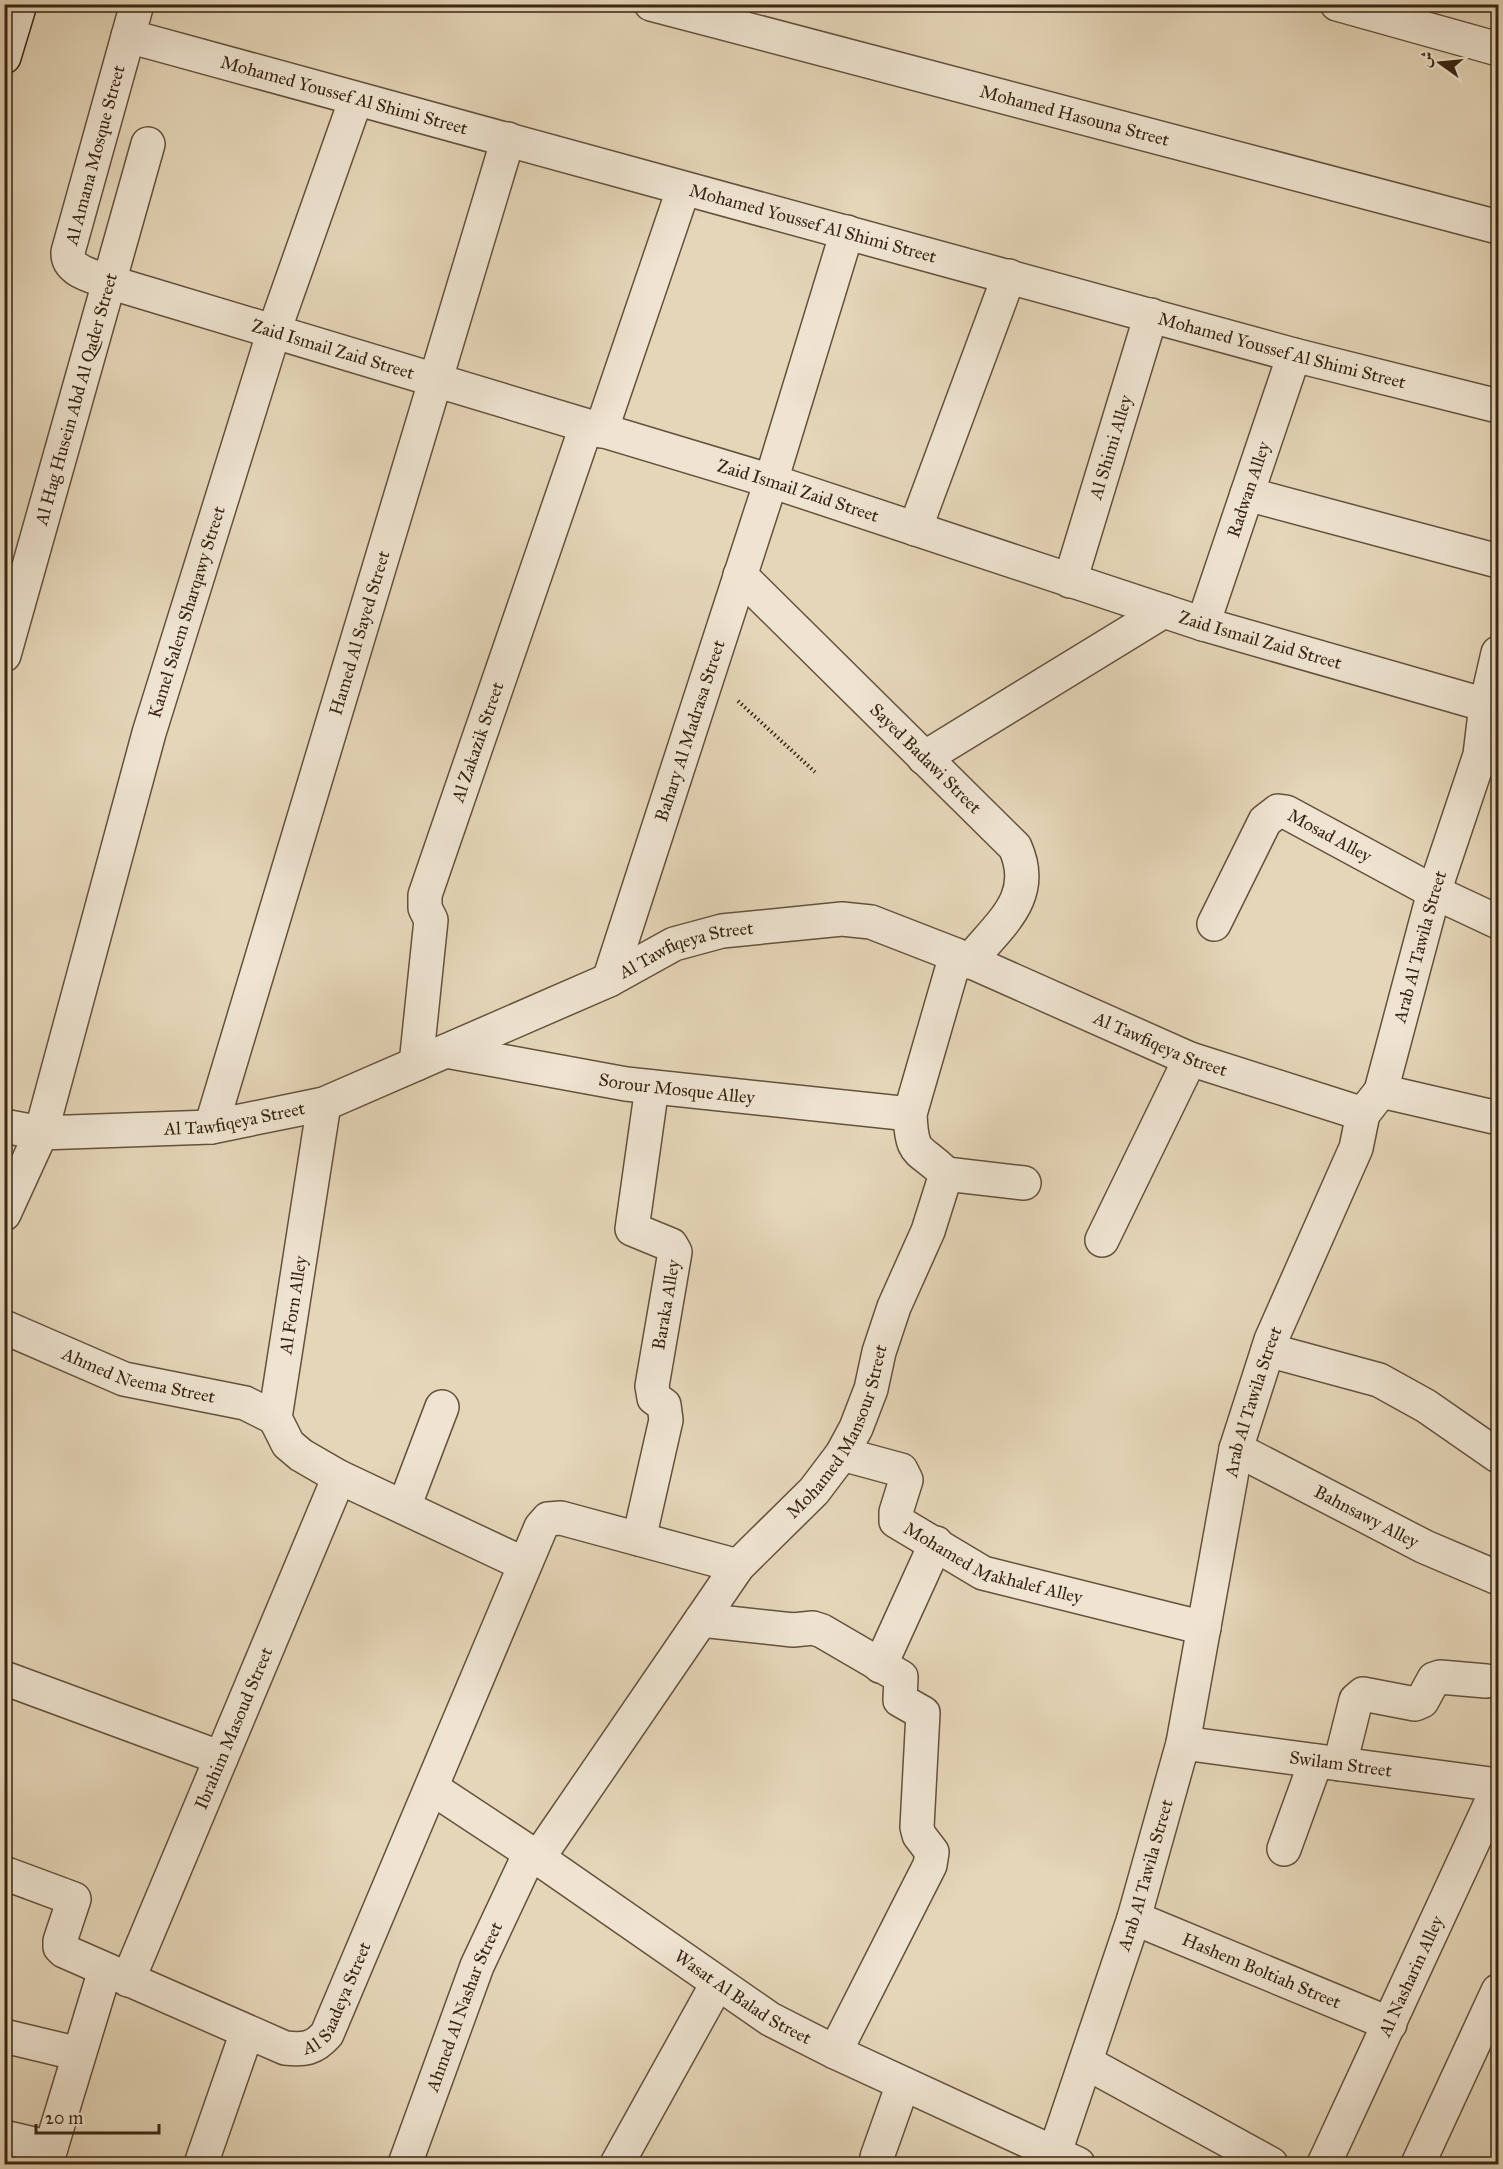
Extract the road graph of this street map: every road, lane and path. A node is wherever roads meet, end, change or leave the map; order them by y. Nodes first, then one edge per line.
1 (20, 4) edge
2 (137, 4) edge
3 (651, 4) edge
4 (1337, 4) edge
5 (128, 36) junction
6 (1498, 49) edge
7 (4, 57) edge
8 (356, 99) junction
9 (508, 139) junction
10 (148, 144) dead end
11 (683, 190) junction
12 (1498, 227) edge
13 (847, 232) junction
14 (1009, 276) junction
15 (109, 282) junction
16 (1151, 315) junction
17 (274, 331) junction
18 (1294, 355) junction
19 (433, 380) junction
20 (1498, 406) edge
21 (594, 429) junction
22 (771, 481) junction
23 (1247, 494) junction
24 (915, 529) junction
25 (1498, 561) edge
26 (740, 575) junction
27 (1070, 581) junction
28 (1164, 611) junction
29 (1203, 624) junction
30 (1498, 653) edge
31 (4, 655) edge
32 (709, 673) junction
33 (1492, 708) edge
34 (924, 758) junction
35 (815, 772) dead end
36 (1434, 892) junction
37 (1498, 922) edge
38 (1214, 924) dead end
39 (963, 959) junction
40 (609, 980) junction
41 (447, 1051) junction
42 (1190, 1059) junction
43 (416, 1064) junction
44 (652, 1087) junction
45 (1372, 1102) junction
46 (324, 1104) junction
47 (910, 1114) junction
48 (1498, 1118) edge
49 (4, 1126) edge
50 (211, 1127) junction
51 (41, 1133) junction
52 (946, 1174) junction
53 (1024, 1183) dead end
54 (4, 1214) edge
55 (1102, 1240) dead end
56 (4, 1328) edge
57 (1268, 1350) junction
58 (442, 1407) dead end
59 (275, 1418) junction
60 (1236, 1449) junction
61 (842, 1454) junction
62 (1498, 1455) edge
63 (339, 1477) junction
64 (404, 1507) junction
65 (639, 1539) junction
66 (936, 1543) junction
67 (524, 1564) junction
68 (738, 1566) junction
69 (1498, 1578) edge
70 (701, 1620) junction
71 (1204, 1628) junction
72 (880, 1666) junction
73 (4, 1678) edge
74 (1486, 1681) dead end
75 (1183, 1743) junction
76 (221, 1758) junction
77 (1328, 1763) junction
78 (1498, 1786) edge
79 (432, 1788) junction
80 (1284, 1849) dead end
81 (534, 1855) junction
82 (4, 1873) edge
83 (1134, 1918) junction
84 (116, 1975) junction
85 (717, 1984) junction
86 (1498, 1991) edge
87 (1390, 2024) junction
88 (247, 2032) junction
89 (4, 2036) edge
90 (835, 2052) junction
91 (79, 2055) junction
92 (1087, 2063) junction
93 (903, 2084) junction
94 (4, 2137) edge
95 (48, 2156) edge
96 (877, 2157) dead end
97 (1061, 2161) edge
98 (201, 2164) edge
99 (405, 2164) edge
100 (617, 2164) edge
101 (1271, 2164) edge
102 (1323, 2164) edge
103 (1418, 2164) edge

1 - 7 street
2 - 5 street, Al Amana Mosque Street
3 - 12 street, Mohamed Hasouna Street
4 - 6 street
5 - 8 street, Mohamed Youssef Al Shimi Street
5 - 15 street, Al Amana Mosque Street
8 - 9 street, Mohamed Youssef Al Shimi Street
8 - 17 street, Kamel Salem Sharqawy Street
9 - 11 street, Mohamed Youssef Al Shimi Street
9 - 19 street, Hamed Al Sayed Street
10 - 15 street, Al Hag Husein Abd Al Qader Street
11 - 13 street, Mohamed Youssef Al Shimi Street
11 - 21 street, Al Zakazik Street
13 - 14 street, Mohamed Youssef Al Shimi Street
13 - 22 street, Bahary Al Madrasa Street
14 - 16 street, Mohamed Youssef Al Shimi Street
14 - 24 street
15 - 17 street, Zaid Ismail Zaid Street
15 - 31 street, Al Hag Husein Abd Al Qader Street
16 - 18 street, Mohamed Youssef Al Shimi Street
16 - 27 street, Al Shimi Alley
17 - 19 street, Zaid Ismail Zaid Street
17 - 51 street, Kamel Salem Sharqawy Street
18 - 20 street, Mohamed Youssef Al Shimi Street
18 - 23 street, Radwan Alley
19 - 21 street, Zaid Ismail Zaid Street
19 - 50 street, Hamed Al Sayed Street
21 - 22 street, Zaid Ismail Zaid Street
21 - 43 street, Al Zakazik Street
22 - 24 street, Zaid Ismail Zaid Street
22 - 26 street, Bahary Al Madrasa Street
23 - 25 street
23 - 29 street, Radwan Alley
24 - 27 street, Zaid Ismail Zaid Street
26 - 32 street, Bahary Al Madrasa Street
26 - 34 street, Sayed Badawi Street
27 - 28 street, Zaid Ismail Zaid Street
28 - 29 street, Zaid Ismail Zaid Street
28 - 34 street
29 - 33 street, Zaid Ismail Zaid Street
30 - 33 street, Arab Al Tawila Street
32 - 35 path
32 - 40 street, Bahary Al Madrasa Street
33 - 36 street, Arab Al Tawila Street
34 - 39 street, Sayed Badawi Street
36 - 37 street
36 - 38 street, Mosad Alley
36 - 45 street, Arab Al Tawila Street
39 - 40 street, Al Tawfiqeya Street
39 - 42 street, Al Tawfiqeya Street
39 - 47 street
40 - 41 street, Al Tawfiqeya Street
41 - 43 street, Al Tawfiqeya Street
41 - 44 street, Sorour Mosque Alley
42 - 45 street, Al Tawfiqeya Street
42 - 55 street
43 - 46 street, Al Tawfiqeya Street
44 - 47 street, Sorour Mosque Alley
44 - 65 street, Baraka Alley
45 - 48 street, Al Tawfiqeya Street
45 - 57 street, Arab Al Tawila Street
46 - 50 street, Al Tawfiqeya Street
46 - 59 street, Al Forn Alley
47 - 52 street
49 - 51 street, Al Tawfiqeya Street
50 - 51 street, Al Tawfiqeya Street
51 - 54 street, Kamel Salem Sharqawy Street
52 - 53 street
52 - 61 street, Mohamed Mansour Street
56 - 59 street, Ahmed Neema Street
57 - 60 street, Arab Al Tawila Street
57 - 62 street
58 - 64 street
59 - 63 street
60 - 69 street, Bahnsawy Alley
60 - 71 street, Arab Al Tawila Street
61 - 66 street, Mohamed Makhalef Alley
61 - 68 street, Mohamed Mansour Street
63 - 64 street
63 - 76 street, Ibrahim Masoud Street
64 - 67 street
65 - 67 street, Al Saadeya Street
65 - 68 street
66 - 71 street, Mohamed Makhalef Alley
66 - 72 street
67 - 79 street, Al Saadeya Street
68 - 70 street, Mohamed Mansour Street
70 - 72 street
70 - 81 street, Mohamed Mansour Street
71 - 75 street, Arab Al Tawila Street
72 - 90 street
73 - 76 street
74 - 77 street
75 - 77 street, Swilam Street
75 - 83 street, Arab Al Tawila Street
76 - 84 street, Ibrahim Masoud Street
77 - 78 street, Swilam Street
77 - 80 street
78 - 87 street, Al Nasharin Alley
79 - 81 street, Wasat Al Balad Street
79 - 88 street, Al Saadeya Street
81 - 85 street, Wasat Al Balad Street
81 - 99 street, Ahmed Al Nashar Street
82 - 84 street, Al Saadeya Street
83 - 87 street, Hashem Boltiah Street
83 - 92 street, Arab Al Tawila Street
84 - 88 street, Al Saadeya Street
84 - 91 street, Ibrahim Masoud Street
85 - 90 street, Wasat Al Balad Street
85 - 100 street
86 - 103 street
87 - 102 street, Al Nasharin Alley
88 - 98 street
89 - 91 street
90 - 93 street, Wasat Al Balad Street
91 - 95 street, Ibrahim Masoud Street
92 - 97 street, Arab Al Tawila Street
92 - 101 street
93 - 96 street
93 - 97 street, Wasat Al Balad Street
94 - 95 street

